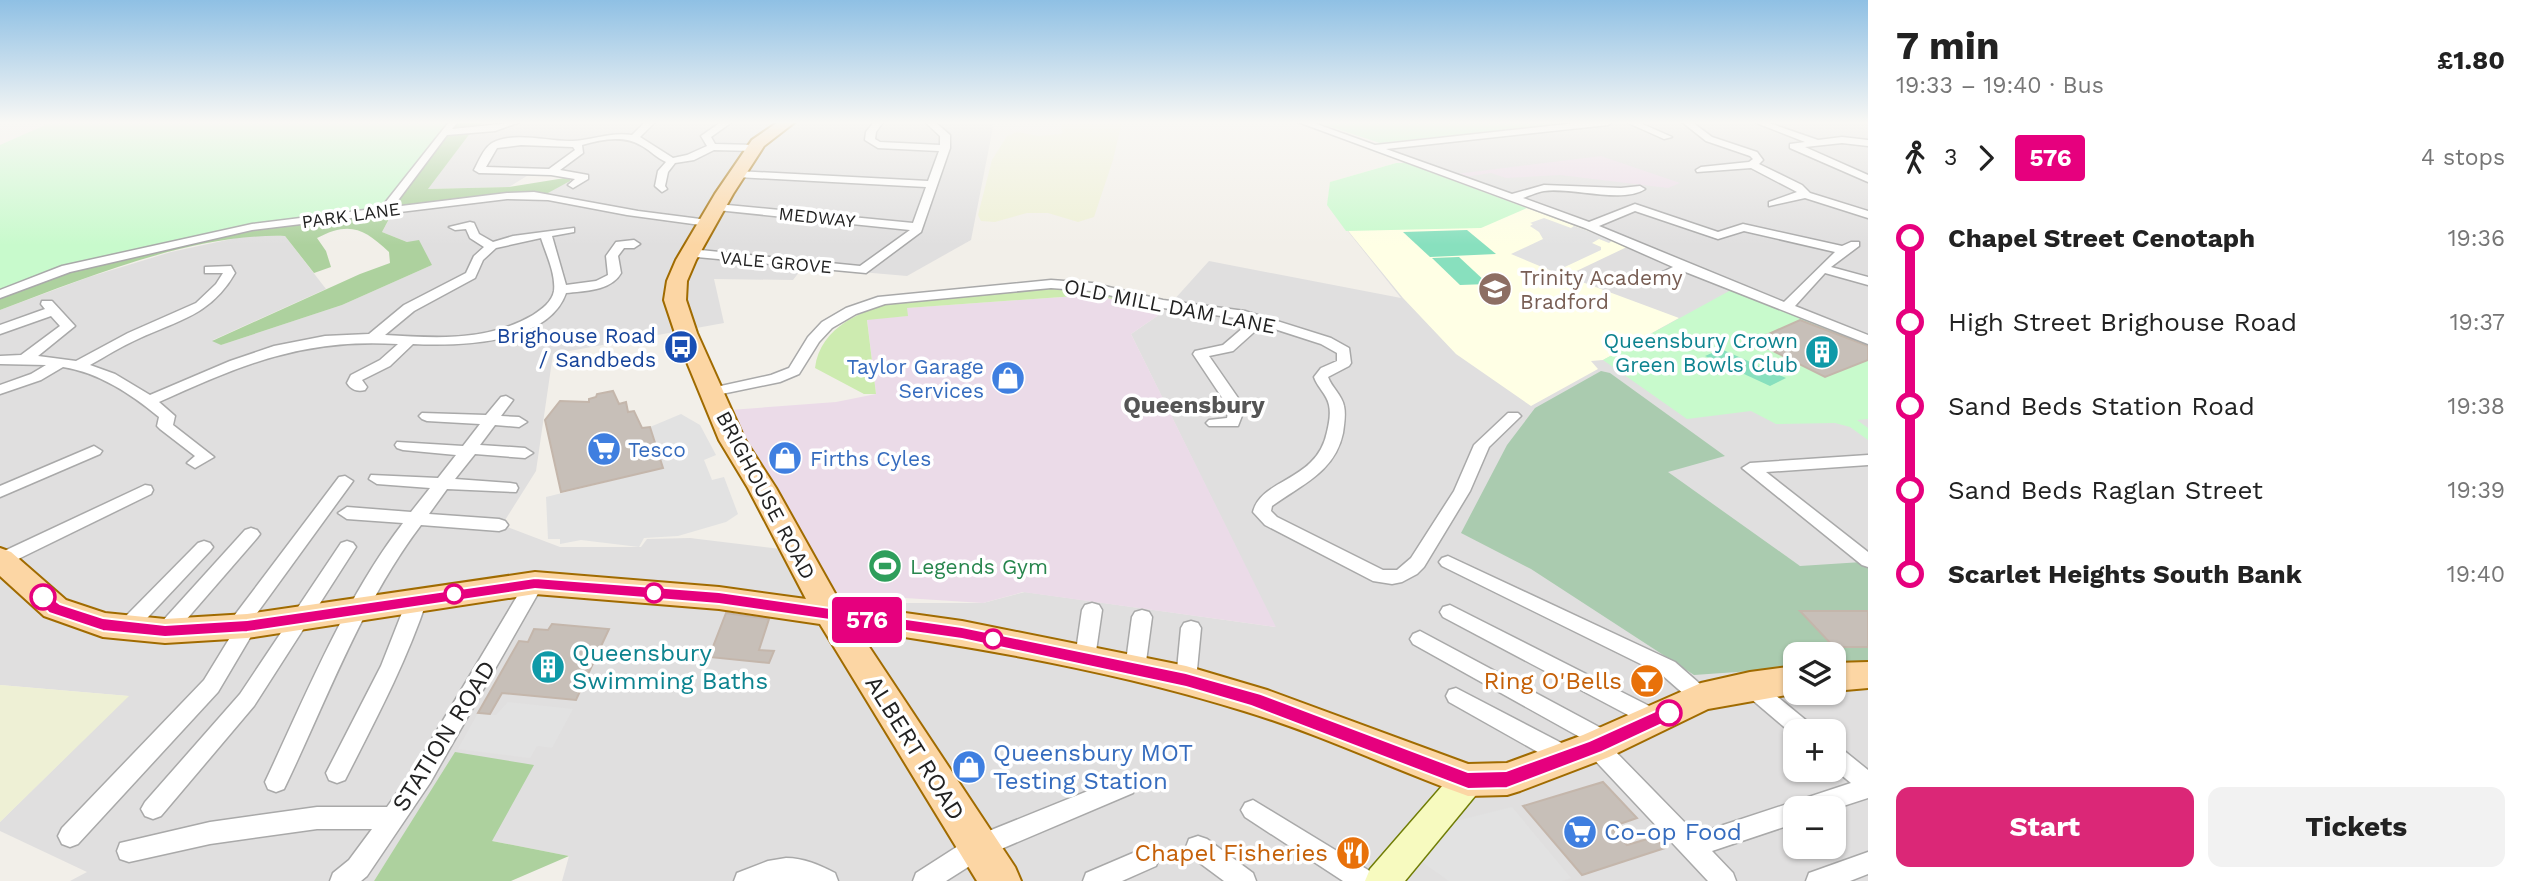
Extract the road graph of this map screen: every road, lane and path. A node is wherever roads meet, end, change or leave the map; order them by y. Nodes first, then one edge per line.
1 (421, 163) edge
2 (483, 163) edge
3 (563, 163) edge
4 (670, 163) edge
5 (745, 163) edge
6 (940, 163) edge
7 (1418, 163) edge
8 (1832, 163) edge
9 (1752, 165) joint
10 (594, 171) dead end
11 (1701, 171) dead end
12 (551, 172) junction
13 (737, 174) junction
14 (584, 177) junction
15 (1868, 179) edge
16 (933, 184) junction
17 (573, 185) dead end
18 (658, 187) dead end
19 (1640, 189) dead end
20 (1805, 195) junction
21 (1512, 198) junction
22 (1773, 204) dead end
23 (385, 210) junction
24 (712, 215) junction
25 (1868, 215) edge
26 (1589, 226) junction
27 (455, 227) dead end
28 (917, 227) junction
29 (570, 230) dead end
30 (546, 234) junction
31 (634, 244) dead end
32 (492, 246) junction
33 (690, 253) junction
34 (1683, 267) junction
35 (1823, 268) junction
36 (209, 270) dead end
37 (1868, 281) edge
38 (1650, 283) dead end
39 (561, 290) junction
40 (0, 293) edge
41 (1786, 309) junction
42 (1261, 319) junction
43 (0, 330) edge
44 (375, 336) junction
45 (1867, 338) edge
46 (410, 340) junction
47 (25, 359) junction
48 (0, 360) edge
49 (61, 362) junction
50 (80, 365) junction
51 (360, 387) dead end
52 (0, 390) edge
53 (712, 392) junction
54 (506, 400) dead end
55 (150, 401) junction
56 (427, 416) dead end
57 (1513, 416) dead end
58 (491, 420) junction
59 (519, 422) dead end
60 (1214, 424) dead end
61 (403, 445) dead end
62 (469, 450) junction
63 (93, 451) dead end
64 (525, 453) dead end
65 (206, 457) dead end
66 (1868, 460) edge
67 (377, 479) dead end
68 (345, 481) dead end
69 (443, 483) junction
70 (510, 488) dead end
71 (145, 490) dead end
72 (0, 492) edge
73 (347, 513) dead end
74 (416, 518) junction
75 (499, 525) dead end
76 (251, 534) dead end
77 (204, 547) dead end
78 (347, 547) dead end
79 (1, 560) edge
80 (1868, 561) edge
81 (1448, 562) dead end
82 (535, 583) junction
83 (417, 600) junction
84 (1092, 610) dead end
85 (357, 611) junction
86 (1450, 612) dead end
87 (831, 615) junction
88 (302, 616) junction
89 (1142, 617) dead end
90 (243, 626) junction
91 (127, 627) junction
92 (1191, 628) dead end
93 (165, 631) junction
94 (1420, 639) dead end
95 (1085, 658) junction
96 (1135, 669) junction
97 (1868, 675) edge
98 (1846, 676) edge
99 (1186, 680) junction
100 (1783, 682) edge
101 (1750, 686) junction
102 (1456, 696) dead end
103 (1701, 697) junction
104 (1655, 719) junction
105 (1789, 719) edge
106 (1590, 748) junction
107 (1846, 767) edge
108 (337, 773) dead end
109 (1468, 780) junction
110 (276, 782) dead end
111 (1125, 786) dead end
112 (1868, 786) edge
113 (1839, 796) edge
114 (153, 809) dead end
115 (1253, 810) dead end
116 (1783, 816) edge
117 (393, 818) junction
118 (70, 835) dead end
119 (978, 847) junction
120 (1198, 847) dead end
121 (1691, 847) junction
122 (129, 851) dead end
123 (1147, 858) dead end
124 (1868, 863) edge
125 (1105, 879) edge
126 (342, 881) edge
127 (746, 881) edge
128 (826, 881) edge
129 (925, 881) edge
130 (1000, 881) edge
131 (1244, 881) edge
132 (1364, 881) edge
133 (1382, 881) edge
134 (1724, 881) edge
135 (1818, 881) edge

1 - 23 street
2 - 12 street
3 - 12 street
4 - 18 street
5 - 13 main road, BRIGHOUSE ROAD
6 - 16 street
7 - 21 street
8 - 15 street
9 - 11 street
9 - 20 street
10 - 14 street
12 - 14 street
13 - 16 street
13 - 24 main road, BRIGHOUSE ROAD
14 - 17 street
16 - 28 street
19 - 21 street
20 - 22 street
20 - 25 street
21 - 26 street
23 - 24 street, PARK LANE
23 - 40 street, PARK LANE
24 - 28 street, MEDWAY
24 - 33 main road, BRIGHOUSE ROAD
26 - 34 street
26 - 35 street
27 - 32 street
28 - 33 street, VALE GROVE
29 - 30 street
30 - 32 street
30 - 39 street
31 - 39 street
32 - 44 street
33 - 53 main road, BRIGHOUSE ROAD
34 - 38 street
34 - 41 street
35 - 37 street
35 - 41 street
36 - 50 street
39 - 46 street
41 - 45 street
42 - 53 street, OLD MILL DAM LANE
42 - 57 street, OLD MILL DAM LANE
42 - 60 street
43 - 47 street
44 - 46 street
44 - 55 street
46 - 51 street
47 - 48 street
47 - 49 street
49 - 50 street
49 - 52 street
50 - 55 street
53 - 87 main road, BRIGHOUSE ROAD
54 - 58 street
55 - 65 street
56 - 58 street
58 - 59 street
58 - 62 street
61 - 62 street
62 - 64 street
62 - 69 street
63 - 72 street
66 - 80 street
67 - 69 street
68 - 90 street
69 - 70 street
69 - 74 street
71 - 79 street
73 - 74 street
74 - 75 street
74 - 85 street
76 - 93 street
77 - 91 street
78 - 88 street
79 - 91 main road
81 - 103 street
82 - 83 main road
82 - 87 main road
82 - 117 street, STATION ROAD
83 - 85 main road
83 - 108 street
84 - 95 street
85 - 88 main road
85 - 110 street
86 - 104 street
87 - 95 main road
87 - 119 main road, ALBERT ROAD
88 - 90 main road
88 - 114 street
89 - 96 street
90 - 93 main road
90 - 118 street
91 - 93 main road
92 - 99 street
94 - 106 street
95 - 96 main road
96 - 99 main road
97 - 98 main road
99 - 109 main road
100 - 101 main road
101 - 103 main road
101 - 105 street
102 - 106 street
103 - 104 main road
104 - 106 main road
106 - 109 main road
106 - 121 street
107 - 112 street
109 - 133 street
111 - 119 street
112 - 113 street
115 - 132 street
116 - 121 street
117 - 122 street
117 - 126 street, STATION ROAD
119 - 129 street
119 - 130 main road, ALBERT ROAD
120 - 131 street
121 - 134 street
123 - 125 street
124 - 135 street
127 - 128 street

